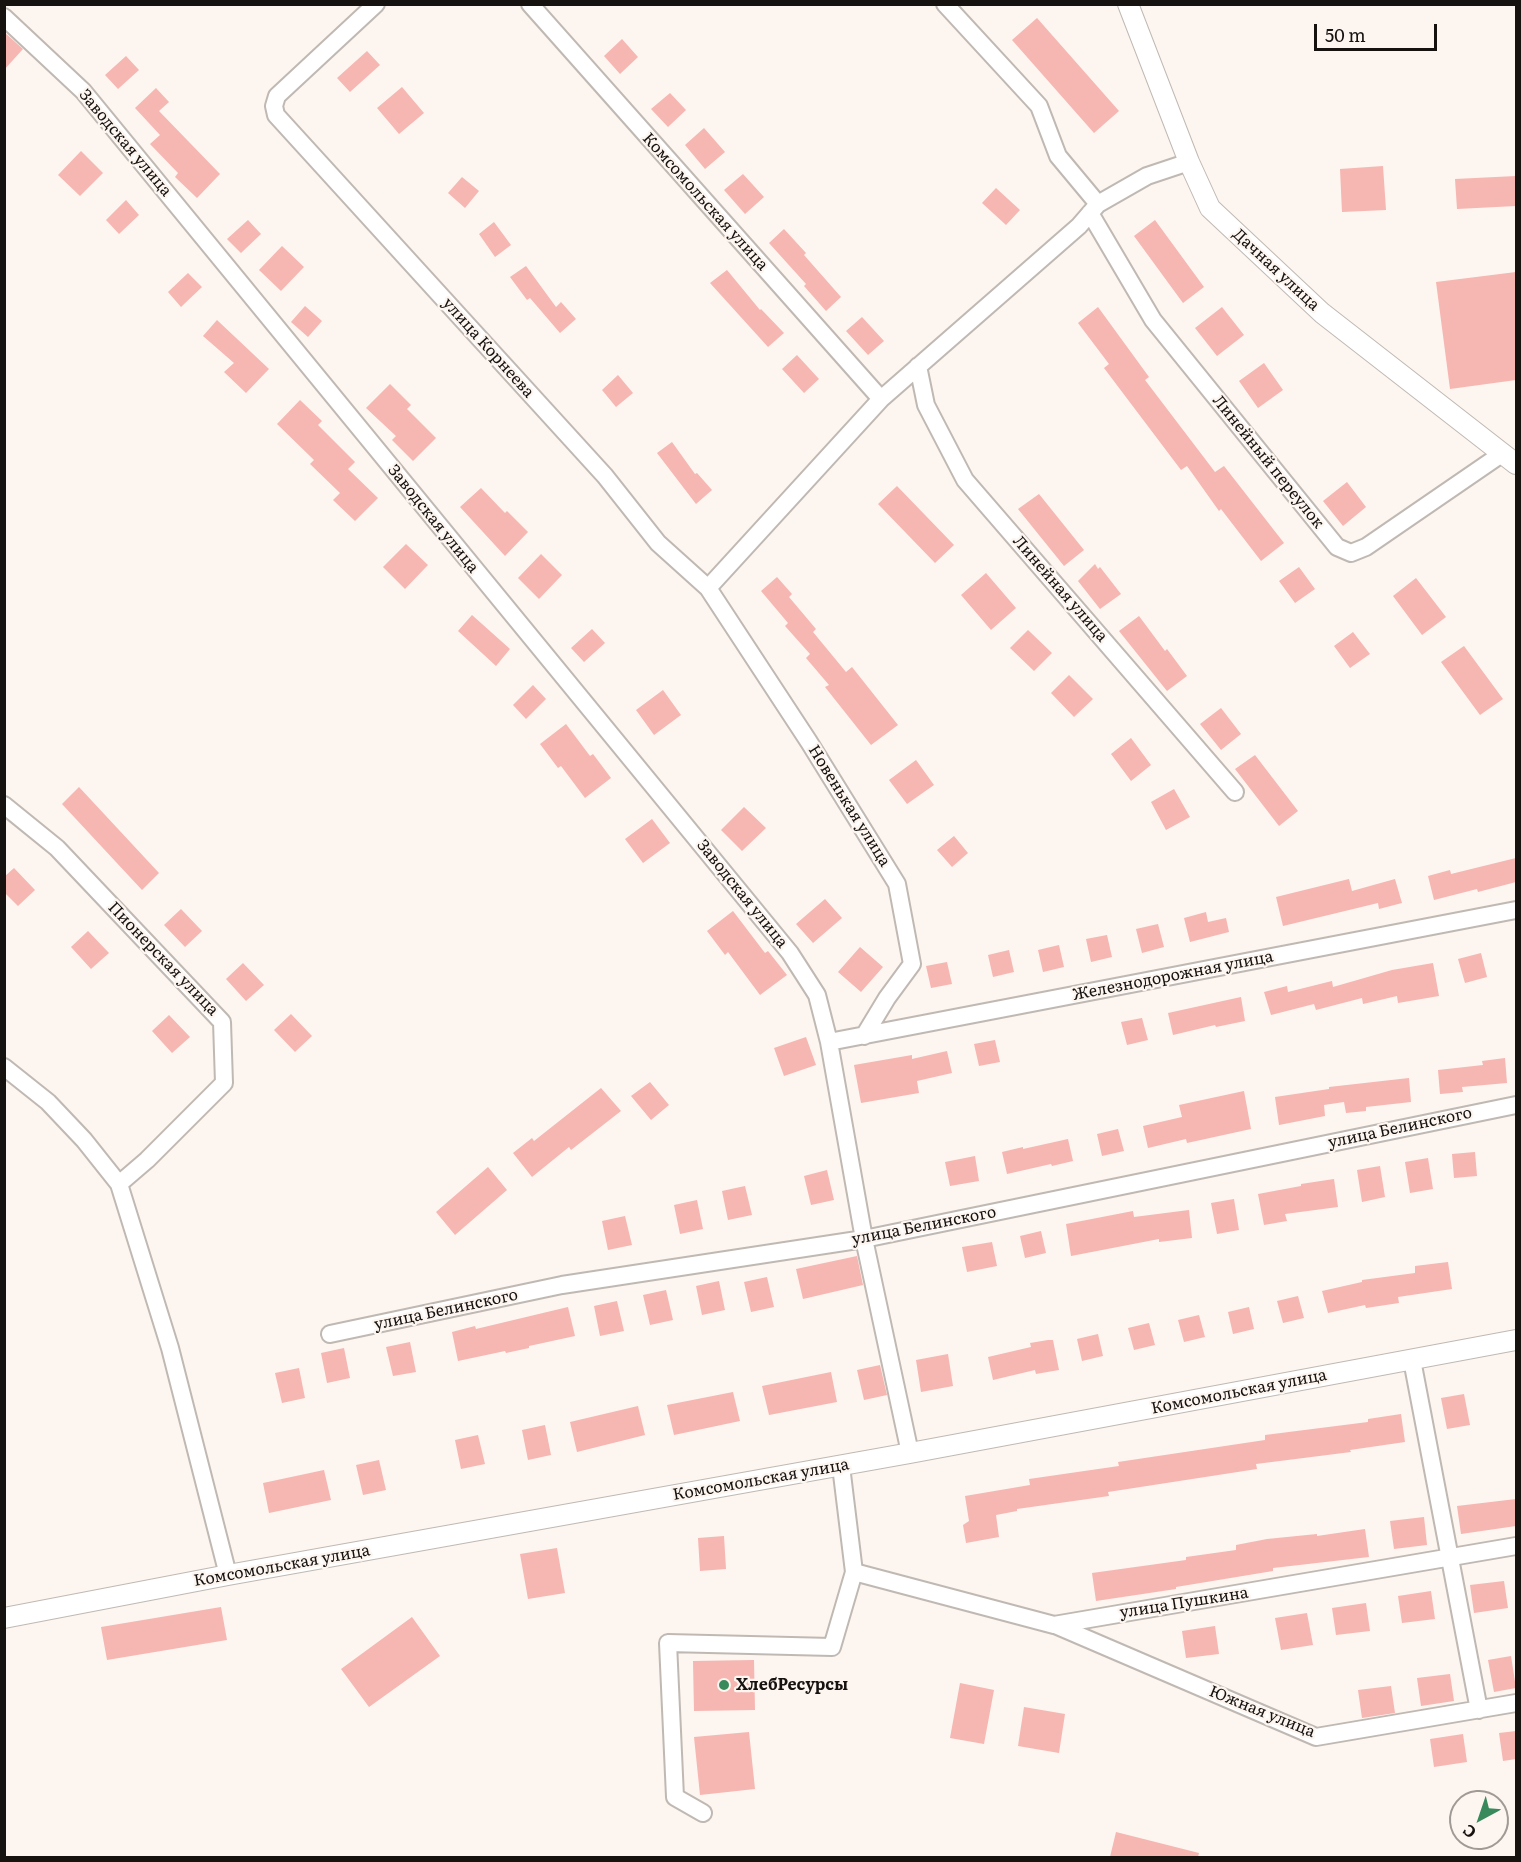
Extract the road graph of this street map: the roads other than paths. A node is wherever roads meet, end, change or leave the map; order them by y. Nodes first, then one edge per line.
1 (376, 4) edge
2 (530, 4) edge
3 (945, 4) edge
4 (1128, 4) edge
5 (4, 17) edge
6 (1189, 162) junction
7 (1094, 209) junction
8 (918, 366) junction
9 (881, 399) junction
10 (1510, 458) edge
11 (708, 588) junction
12 (1235, 792) dead end
13 (4, 805) edge
14 (1516, 910) edge
15 (864, 1036) junction
16 (829, 1042) junction
17 (4, 1067) edge
18 (1516, 1105) edge
19 (119, 1184) junction
20 (864, 1239) junction
21 (330, 1334) dead end
22 (1512, 1339) edge
23 (1412, 1360) junction
24 (910, 1454) junction
25 (841, 1466) junction
26 (1516, 1546) edge
27 (1451, 1558) junction
28 (854, 1572) junction
29 (228, 1575) junction
30 (4, 1618) edge
31 (1054, 1625) junction
32 (1516, 1703) edge
33 (1479, 1710) junction
34 (703, 1813) dead end

1 - 11 street, улица Корнеева
2 - 9 street, Комсомольская улица
3 - 7 street, Линейный переулок
4 - 6 street, Дачная улица
5 - 16 street, Заводская улица
6 - 7 street
6 - 10 street, Дачная улица
7 - 8 street
7 - 10 street, Линейный переулок
8 - 9 street
8 - 12 street, Линейная улица
9 - 11 street
11 - 15 street, Новенькая улица
13 - 19 street, Пионерская улица
14 - 15 street, Железнодорожная улица
15 - 16 street, Железнодорожная улица
16 - 20 street, Заводская улица
17 - 19 street
18 - 20 street, улица Белинского
19 - 29 street
20 - 21 street, улица Белинского
20 - 24 street, Заводская улица
22 - 23 street, Комсомольская улица
23 - 24 street, Комсомольская улица
23 - 27 street
24 - 25 street, Комсомольская улица
25 - 28 street
25 - 29 street, Комсомольская улица
26 - 27 street, улица Пушкина
27 - 31 street, улица Пушкина
27 - 33 street
28 - 31 street, улица Пушкина
28 - 34 street
29 - 30 street, Комсомольская улица
31 - 33 street, Южная улица
32 - 33 street, Южная улица

